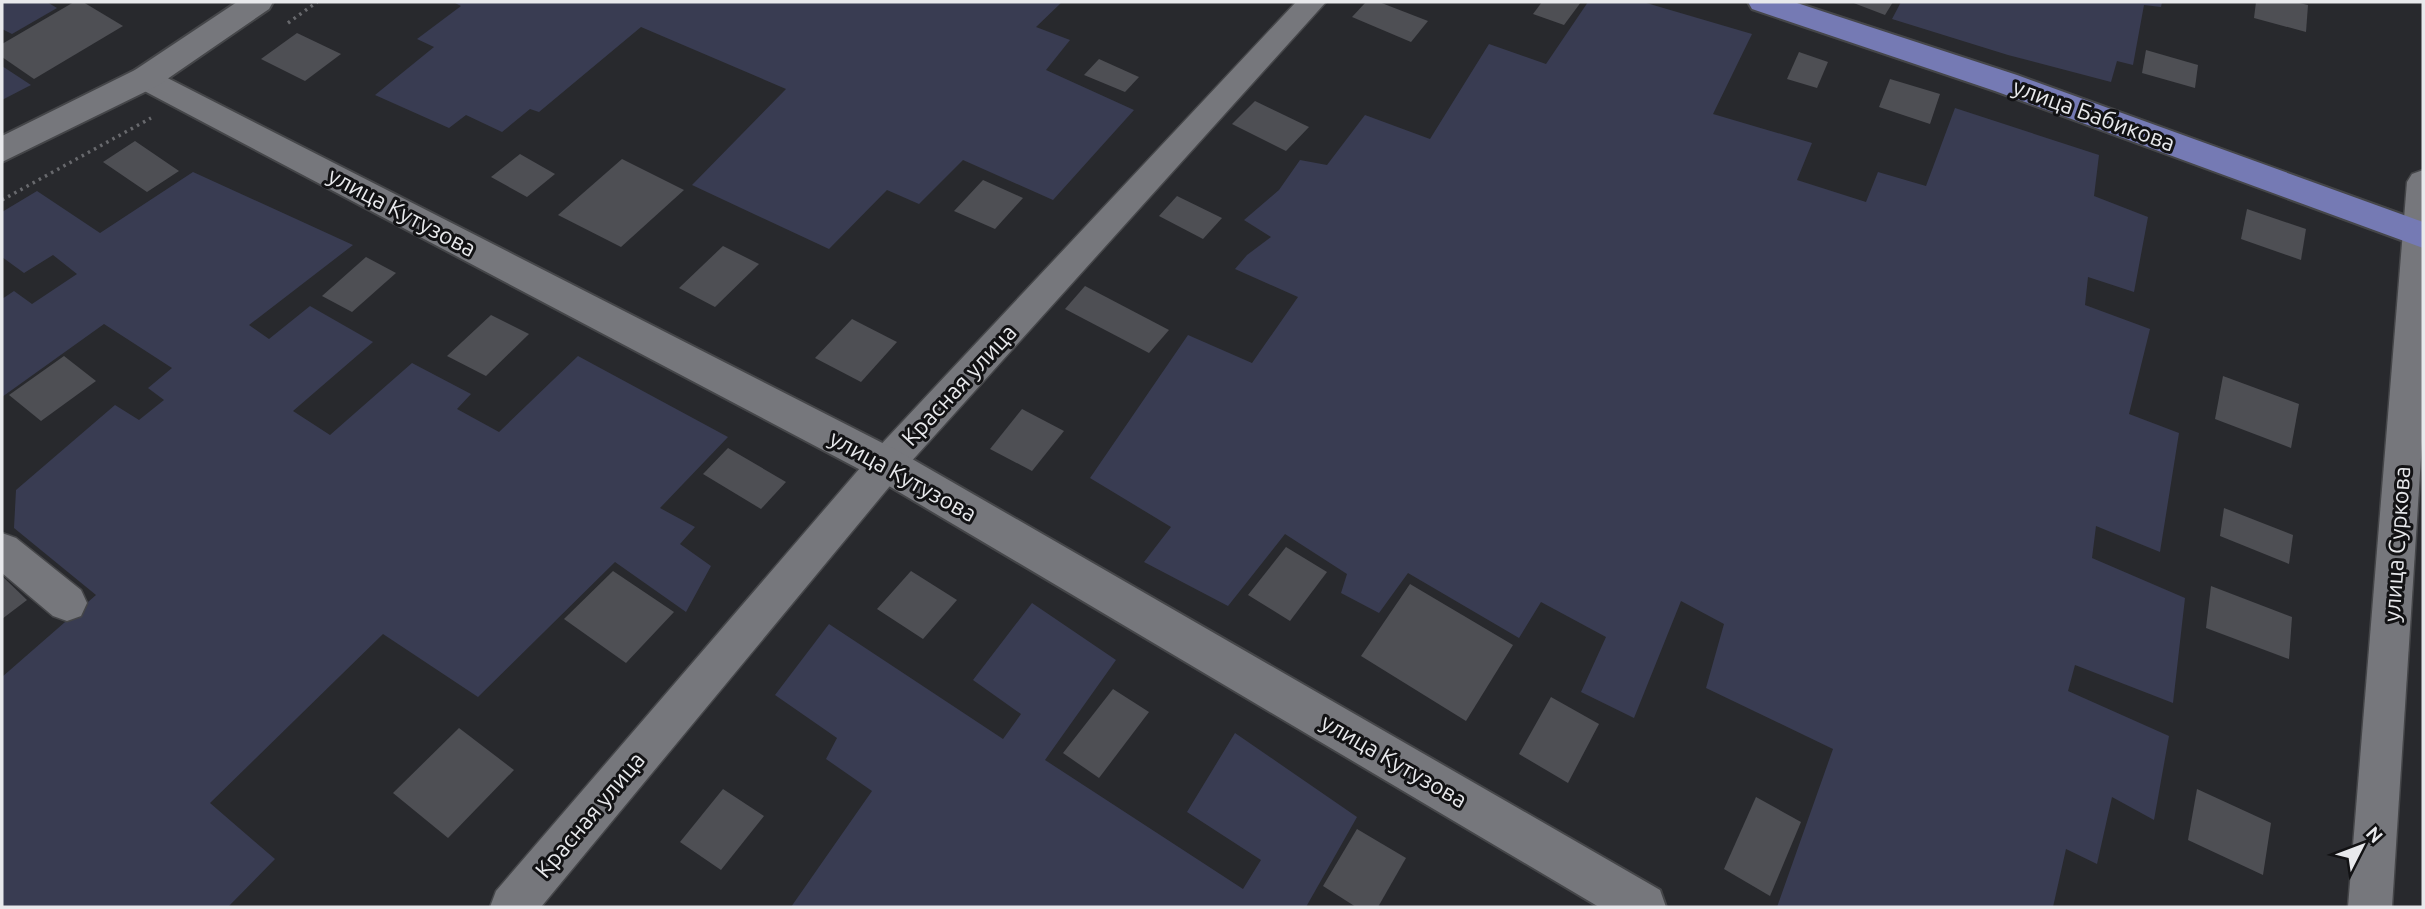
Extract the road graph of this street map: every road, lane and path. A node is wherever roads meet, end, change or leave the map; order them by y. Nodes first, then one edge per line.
1 (258, 2) edge
2 (1312, 2) edge
3 (1763, 2) edge
4 (146, 78) junction
5 (2, 150) edge
6 (2423, 182) edge
7 (2422, 234) edge
8 (886, 464) junction
9 (2, 550) edge
10 (67, 603) dead end
11 (512, 907) edge
12 (1643, 907) edge
13 (2370, 907) edge

1 - 4 street
2 - 8 street, Красная улица
3 - 7 main road, улица Бабикова
4 - 5 street
4 - 8 street, улица Кутузова
6 - 7 street, улица Суркова
7 - 13 street, улица Суркова
8 - 11 street, Красная улица
8 - 12 street, улица Кутузова
9 - 10 street

